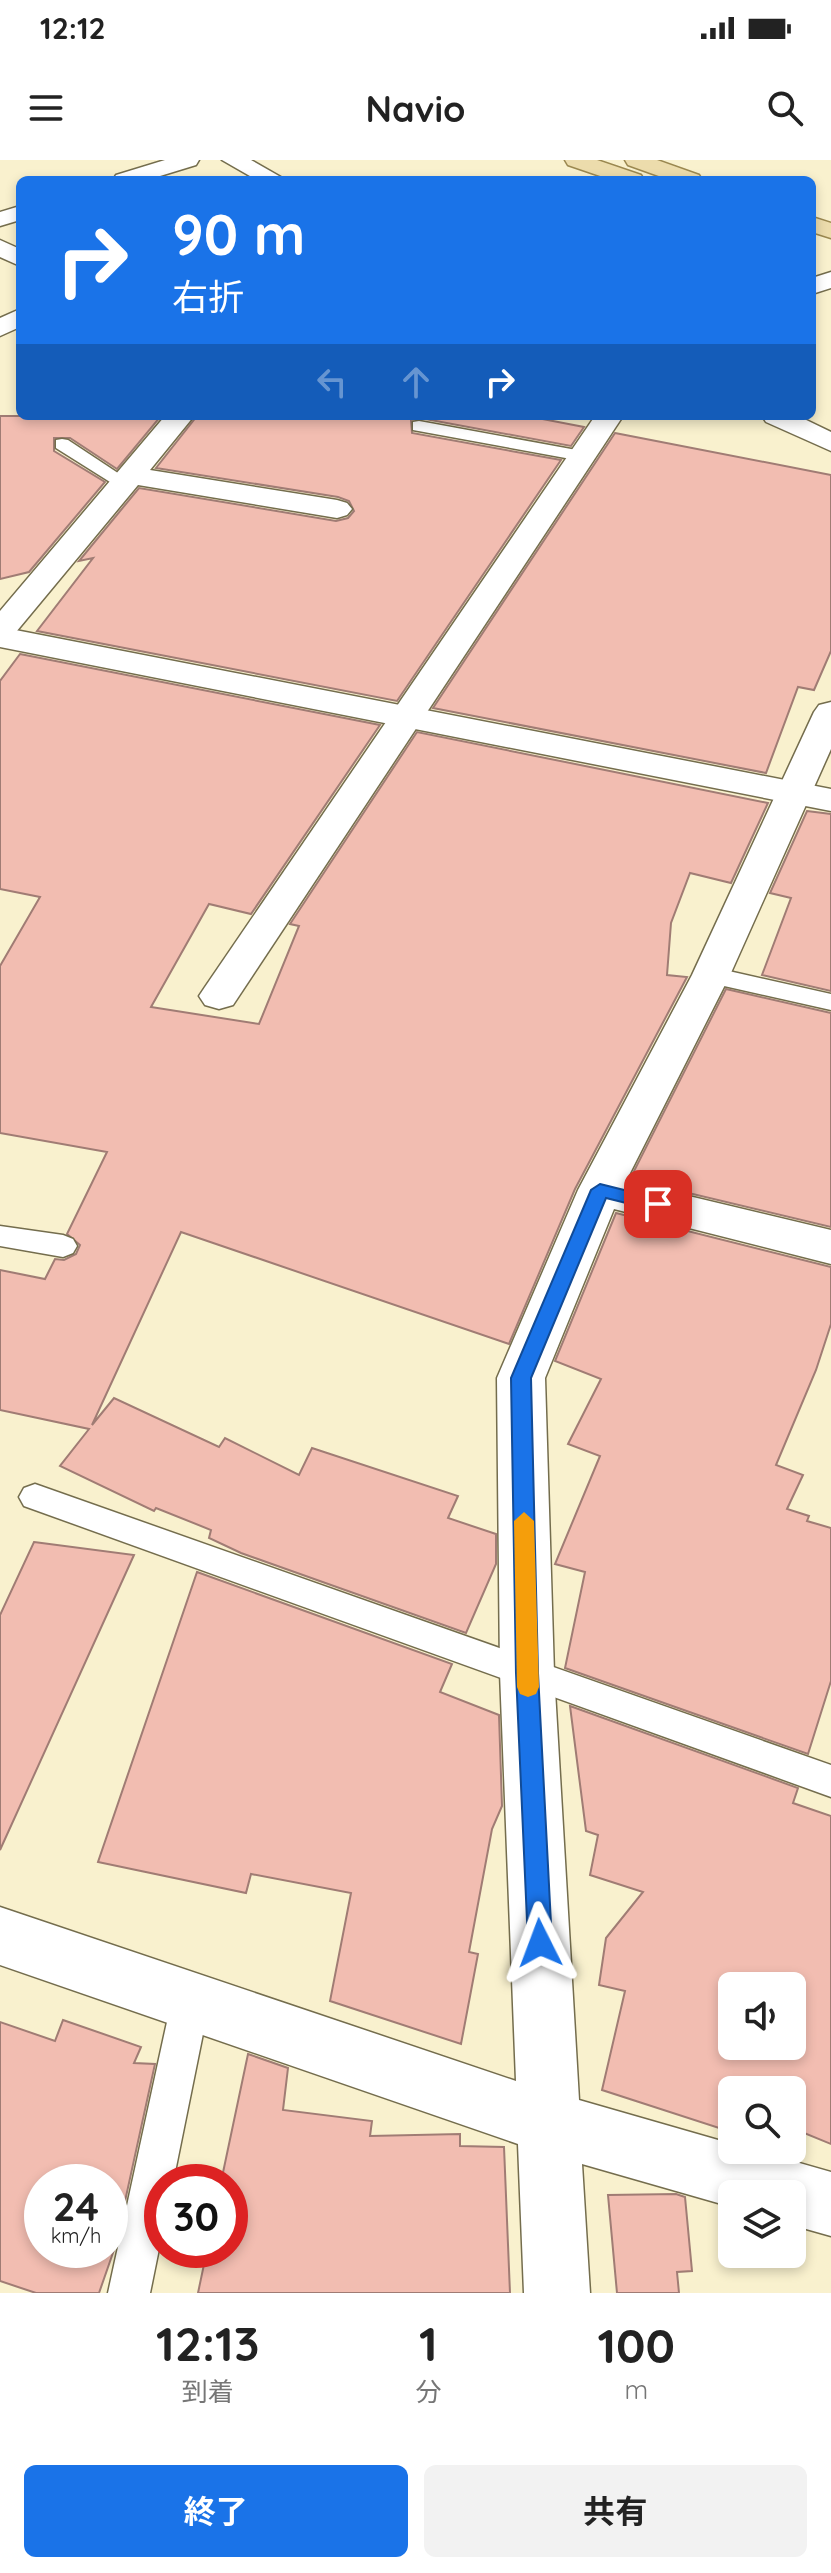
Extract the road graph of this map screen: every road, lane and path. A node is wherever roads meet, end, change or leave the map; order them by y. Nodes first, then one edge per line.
1 (188, 160) edge
2 (233, 160) edge
3 (576, 160) edge
4 (636, 160) edge
5 (137, 176) edge
6 (267, 176) edge
7 (622, 176) edge
8 (680, 176) edge
9 (177, 420) edge
10 (606, 420) edge
11 (784, 420) edge
12 (419, 426) dead end
13 (831, 443) edge
14 (62, 444) dead end
15 (582, 456) junction
16 (127, 479) junction
17 (337, 509) dead end
18 (0, 631) edge
19 (0, 637) edge
20 (831, 712) edge
21 (409, 716) junction
22 (813, 796) edge
23 (711, 975) junction
24 (219, 996) dead end
25 (831, 1002) edge
26 (600, 1190) junction
27 (0, 1236) edge
28 (63, 1246) dead end
29 (831, 1247) edge
30 (35, 1497) dead end
31 (527, 1673) junction
32 (831, 1781) edge
33 (0, 1936) edge
34 (191, 1999) junction
35 (548, 2123) junction
36 (831, 2204) edge
37 (129, 2293) edge
38 (557, 2293) edge

1 - 5 street
2 - 6 street
3 - 7 main road
4 - 8 main road
9 - 16 street
10 - 15 street
11 - 13 street
12 - 15 lane
14 - 16 lane
15 - 21 street
16 - 17 street
16 - 18 street
19 - 21 street
20 - 22 street
21 - 22 street
21 - 24 street
22 - 23 street
23 - 25 lane
23 - 26 street
26 - 29 street
26 - 31 street
27 - 28 lane
30 - 31 lane
31 - 32 lane
31 - 35 street
33 - 34 street
34 - 35 street
34 - 37 lane
35 - 36 street
35 - 38 street

